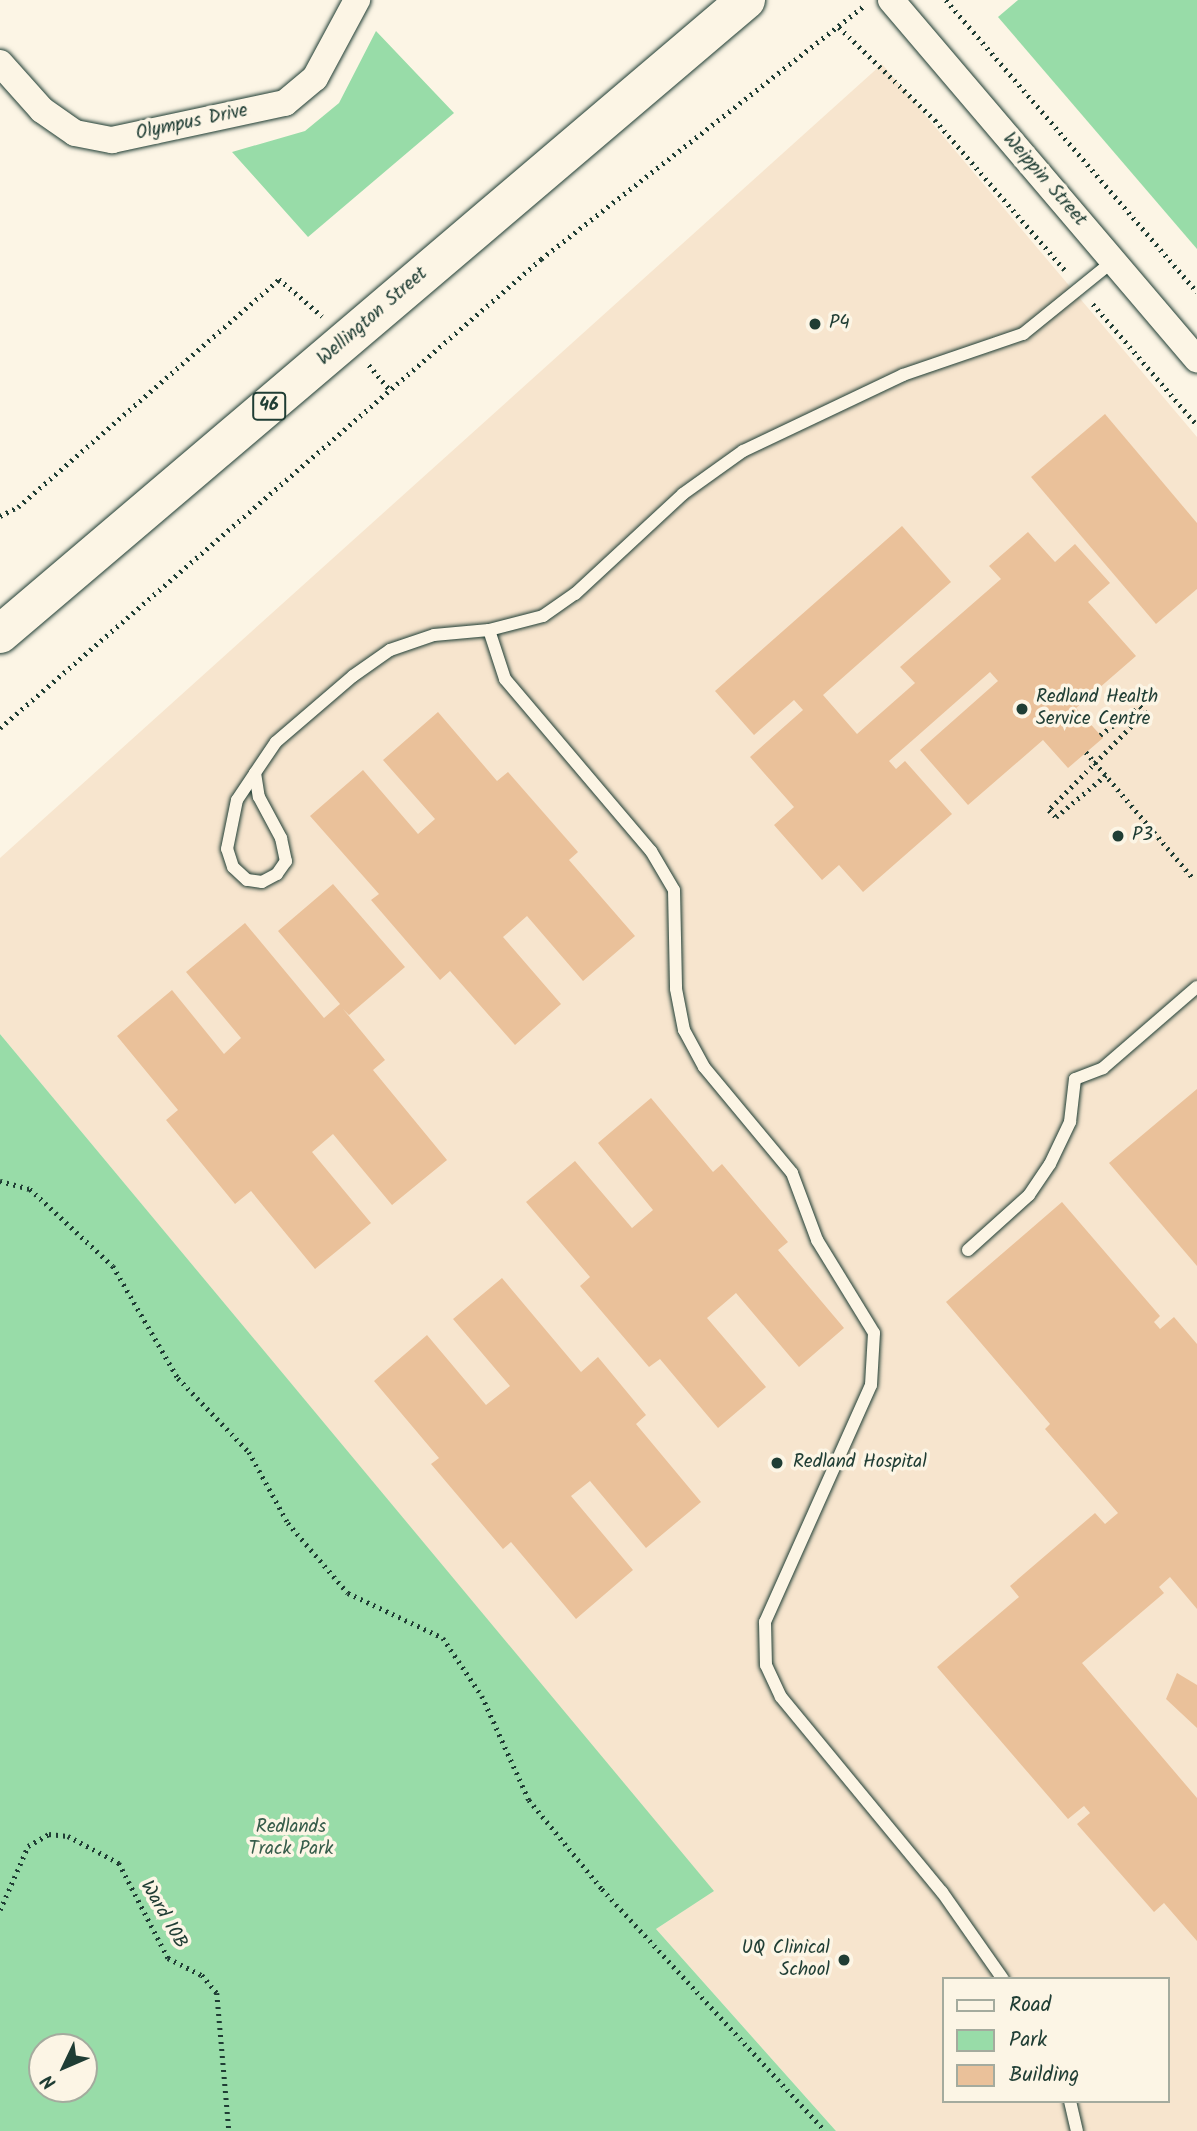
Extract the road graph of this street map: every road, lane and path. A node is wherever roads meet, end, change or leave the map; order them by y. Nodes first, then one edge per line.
1 (357, 0) edge
2 (746, 0) edge
3 (871, 0) edge
4 (891, 0) edge
5 (946, 0) edge
6 (839, 27) junction
7 (0, 63) edge
8 (1113, 261) junction
9 (1080, 289) junction
10 (1197, 292) edge
11 (346, 340) junction
12 (1197, 359) edge
13 (390, 390) junction
14 (1197, 425) edge
15 (0, 516) edge
16 (489, 630) junction
17 (0, 634) edge
18 (0, 728) edge
19 (1100, 735) dead end
20 (1086, 752) dead end
21 (1096, 763) junction
22 (255, 773) junction
23 (1106, 775) junction
24 (1192, 877) dead end
25 (1197, 987) edge
26 (0, 1181) edge
27 (968, 1250) dead end
28 (0, 1910) edge
29 (1002, 1977) edge
30 (1070, 2103) edge
31 (229, 2131) edge
32 (825, 2131) edge
33 (1077, 2131) edge

1 - 7 street, Olympus Drive
2 - 11 main road, Wellington Street / 46
3 - 6 path
4 - 8 street, Weippin Street
5 - 10 path
6 - 9 path
6 - 13 path
8 - 9 lane
8 - 12 street, Weippin Street
9 - 14 path
9 - 16 lane
11 - 13 path
11 - 15 path
11 - 17 main road, Wellington Street / 46
13 - 18 path
16 - 22 lane
16 - 29 lane
19 - 21 path
20 - 21 path
21 - 23 path
21 - 23 path
22 - 22 lane
23 - 24 path
25 - 27 lane
26 - 32 path
28 - 31 path, Ward 10B
30 - 33 lane

